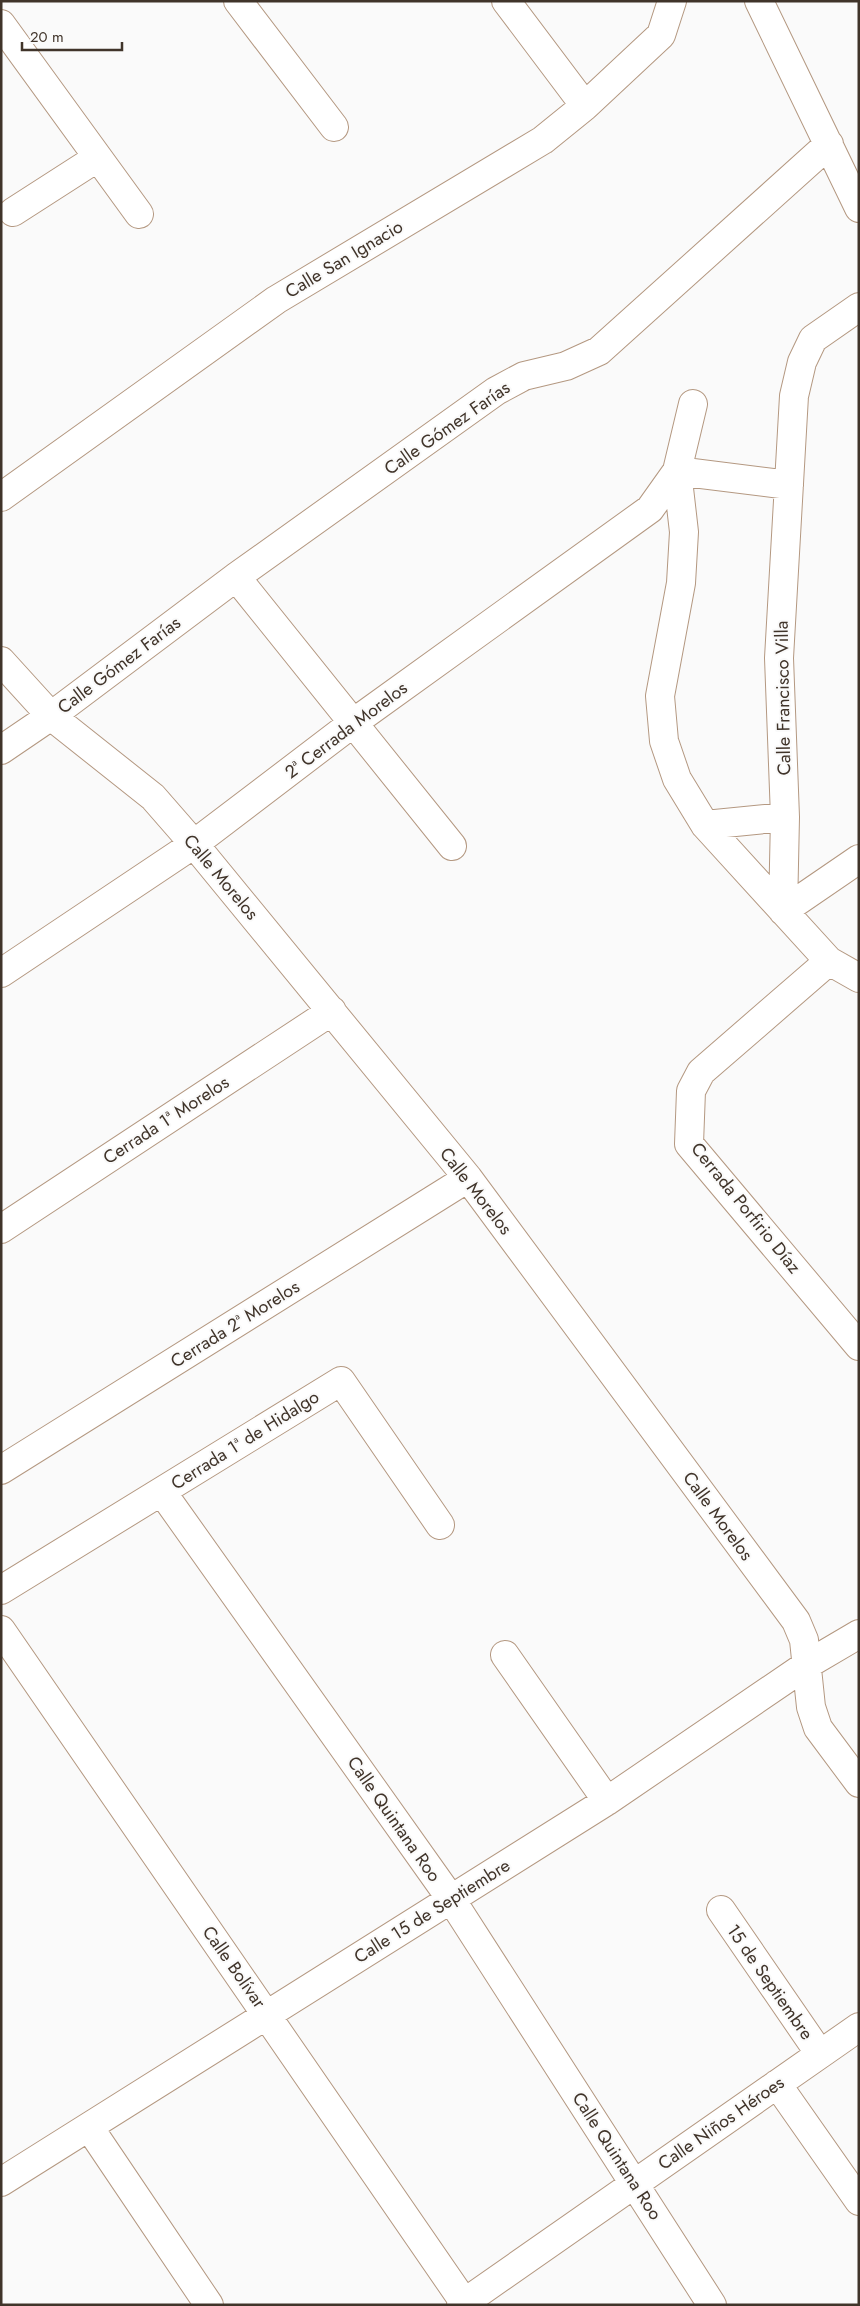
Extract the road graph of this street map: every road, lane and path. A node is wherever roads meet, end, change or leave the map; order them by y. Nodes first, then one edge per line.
1 (238, 1) edge
2 (506, 1) edge
3 (759, 1) edge
4 (672, 5) edge
5 (1, 24) edge
6 (585, 106) junction
7 (334, 127) dead end
8 (829, 144) junction
9 (97, 158) junction
10 (859, 208) edge
11 (13, 212) dead end
12 (139, 214) dead end
13 (859, 307) edge
14 (694, 404) dead end
15 (677, 471) junction
16 (789, 485) junction
17 (1, 497) edge
18 (236, 577) junction
19 (1, 661) edge
20 (51, 716) junction
21 (353, 723) junction
22 (1, 750) edge
23 (785, 817) junction
24 (705, 825) junction
25 (194, 844) junction
26 (452, 846) dead end
27 (859, 860) edge
28 (783, 911) junction
29 (829, 961) junction
30 (1, 973) edge
31 (859, 978) edge
32 (332, 1011) junction
33 (468, 1178) junction
34 (1, 1229) edge
35 (859, 1346) edge
36 (1, 1470) edge
37 (162, 1492) junction
38 (440, 1525) dead end
39 (1, 1590) edge
40 (1, 1630) edge
41 (859, 1634) edge
42 (505, 1655) dead end
43 (808, 1664) junction
44 (859, 1783) edge
45 (607, 1801) junction
46 (451, 1899) junction
47 (721, 1910) dead end
48 (267, 2015) junction
49 (859, 2027) edge
50 (820, 2054) junction
51 (777, 2084) junction
52 (89, 2127) junction
53 (1, 2182) edge
54 (635, 2183) junction
55 (859, 2201) edge
56 (464, 2304) edge
57 (208, 2305) edge
58 (712, 2305) edge

1 - 7 street
2 - 6 street
3 - 8 street
4 - 6 street, Calle San Ignacio
5 - 9 street
6 - 17 street, Calle San Ignacio
8 - 10 street
8 - 18 street, Calle Gómez Farías
9 - 11 street
9 - 12 street
13 - 16 street, Calle Francisco Villa
14 - 15 street
15 - 16 street
15 - 21 street, 2ª Cerrada Morelos
15 - 24 street
16 - 23 street, Calle Francisco Villa
18 - 20 street, Calle Gómez Farías
18 - 21 street
19 - 20 street, Calle Morelos
20 - 22 street, Calle Gómez Farías
20 - 25 street, Calle Morelos
21 - 25 street, 2ª Cerrada Morelos
21 - 26 street
23 - 24 street
23 - 28 street, Calle Francisco Villa
24 - 28 street
25 - 30 street, 2ª Cerrada Morelos
25 - 32 street, Calle Morelos
27 - 28 street
28 - 29 street
29 - 31 street
29 - 35 street, Cerrada Porfirio Díaz
32 - 33 street, Calle Morelos
32 - 34 street, Cerrada 1ª Morelos
33 - 36 street, Cerrada 2ª Morelos
33 - 43 street, Calle Morelos
37 - 38 street, Cerrada 1ª de Hidalgo
37 - 39 street, Cerrada 1ª de Hidalgo
37 - 46 street, Calle Quintana Roo
40 - 48 street, Calle Bolívar
41 - 43 street, Calle 15 de Septiembre
42 - 45 street
43 - 44 street, Calle Morelos
43 - 45 street, Calle 15 de Septiembre
45 - 46 street, Calle 15 de Septiembre
46 - 48 street, Calle 15 de Septiembre
46 - 54 street, Calle Quintana Roo
47 - 50 street, 15 de Septiembre
48 - 52 street, Calle 15 de Septiembre
48 - 56 street, Calle Bolívar
49 - 50 street, Calle Niños Héroes
50 - 51 street, Calle Niños Héroes
51 - 54 street, Calle Niños Héroes
51 - 55 street
52 - 53 street, Calle 15 de Septiembre
52 - 57 street
54 - 56 street, Calle Niños Héroes
54 - 58 street, Calle Quintana Roo

